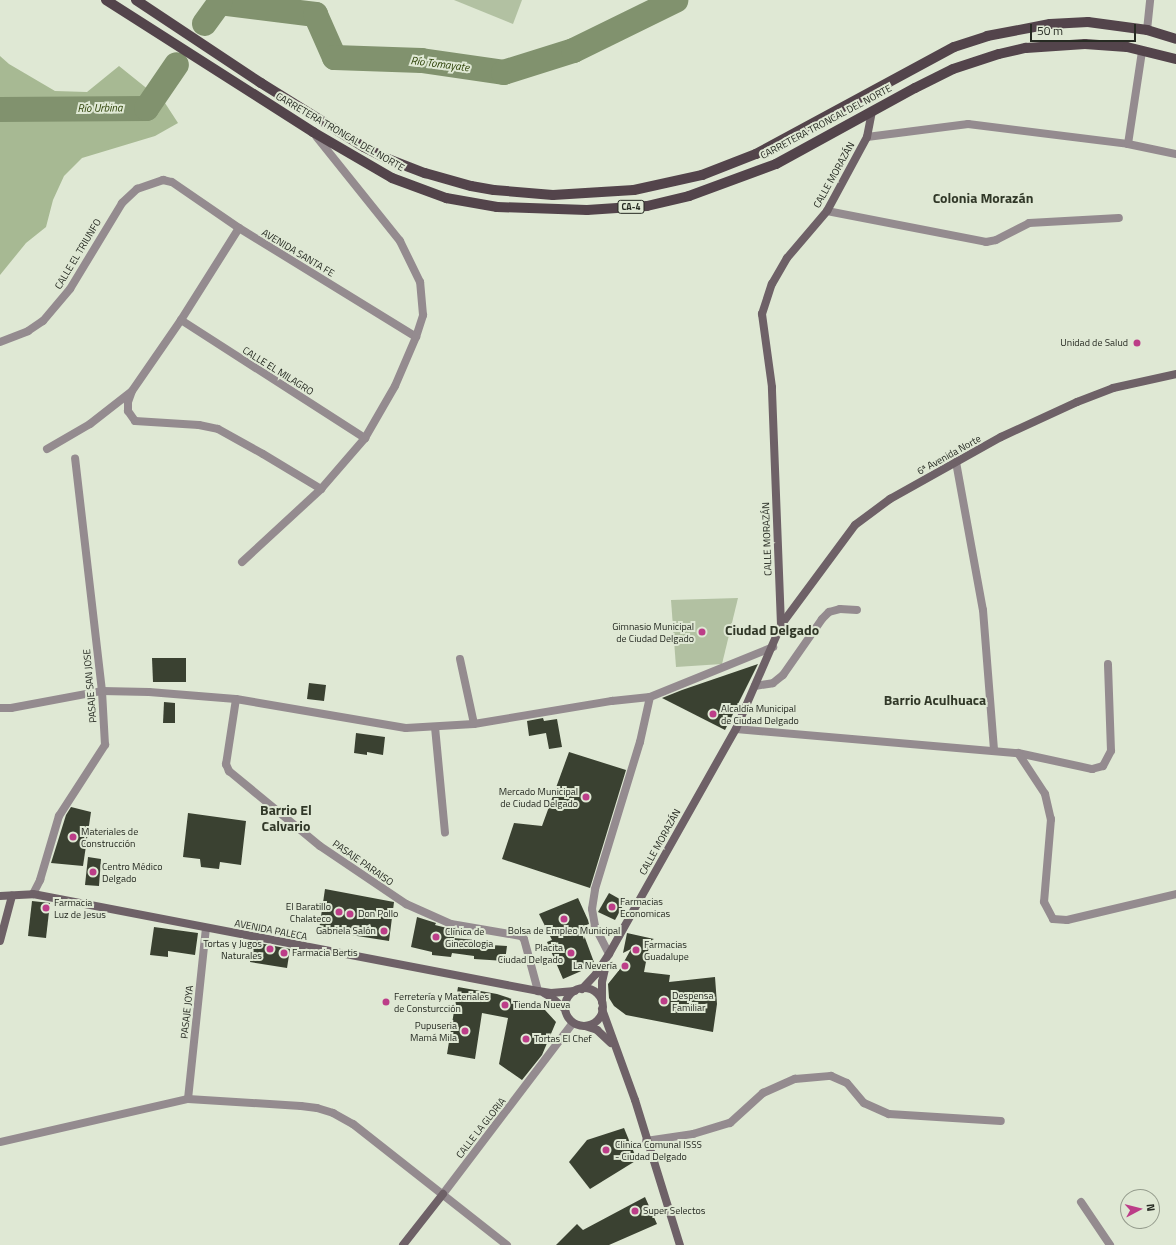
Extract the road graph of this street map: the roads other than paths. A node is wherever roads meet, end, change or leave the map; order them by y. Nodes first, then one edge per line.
1 (106, 0) edge
2 (136, 0) edge
3 (1150, 0) edge
4 (1146, 30) junction
5 (1176, 38) edge
6 (1142, 51) junction
7 (1176, 59) edge
8 (872, 112) junction
9 (313, 132) junction
10 (867, 136) junction
11 (1128, 144) junction
12 (1176, 154) edge
13 (172, 182) joint
14 (827, 212) junction
15 (1119, 218) dead end
16 (239, 228) junction
17 (181, 320) junction
18 (416, 337) junction
19 (0, 342) edge
20 (1176, 374) edge
21 (132, 391) junction
22 (365, 438) junction
23 (47, 449) dead end
24 (75, 459) dead end
25 (956, 462) junction
26 (320, 489) junction
27 (242, 562) dead end
28 (857, 610) dead end
29 (781, 625) junction
30 (773, 647) junction
31 (460, 659) dead end
32 (1108, 664) dead end
33 (755, 686) junction
34 (102, 691) junction
35 (650, 697) junction
36 (236, 699) junction
37 (0, 708) edge
38 (474, 724) junction
39 (435, 726) junction
40 (736, 729) junction
41 (994, 751) junction
42 (1018, 753) junction
43 (445, 833) dead end
44 (33, 894) junction
45 (1176, 894) edge
46 (0, 896) edge
47 (12, 896) junction
48 (206, 928) junction
49 (0, 941) edge
50 (609, 954) junction
51 (538, 990) junction
52 (579, 990) junction
53 (602, 1006) junction
54 (565, 1009) junction
55 (573, 1023) junction
56 (585, 1026) junction
57 (617, 1052) junction
58 (188, 1098) junction
59 (1001, 1122) dead end
60 (0, 1142) edge
61 (646, 1142) junction
62 (443, 1194) junction
63 (1081, 1202) dead end
64 (403, 1245) edge
65 (506, 1245) edge
66 (680, 1245) edge
67 (1110, 1245) edge

1 - 9 main road, CARRETERA TRONCAL DEL NORTE / CA-4
2 - 4 main road, CARRETERA TRONCAL DEL NORTE / CA-4
3 - 4 street
4 - 5 main road, CARRETERA TRONCAL DEL NORTE / CA-4
6 - 7 main road, CARRETERA TRONCAL DEL NORTE / CA-4
6 - 8 main road, CARRETERA TRONCAL DEL NORTE / CA-4
6 - 11 street
8 - 9 main road, CARRETERA TRONCAL DEL NORTE / CA-4
8 - 10 main road, CALLE MORAZÁN
9 - 18 street
10 - 11 street
10 - 14 main road, CALLE MORAZÁN
11 - 12 street
13 - 16 street, AVENIDA SANTA FE
13 - 19 street, CALLE EL TRIUNFO
14 - 15 street
14 - 29 main road, CALLE MORAZÁN
16 - 17 street
16 - 18 street, AVENIDA SANTA FE
17 - 21 street
17 - 22 street, CALLE EL MILAGRO
18 - 22 street
20 - 25 main road, 6ª Avenida Norte
21 - 23 street
21 - 26 street
22 - 26 street
24 - 34 street, PASAJE SAN JOSE
25 - 29 main road, 6ª Avenida Norte
25 - 41 street
26 - 27 street
28 - 33 street
29 - 30 main road, CALLE MORAZÁN
30 - 33 main road, CALLE MORAZÁN
30 - 35 street
31 - 38 street
32 - 42 street
33 - 40 main road, CALLE MORAZÁN
34 - 36 street
34 - 37 street
34 - 44 street, PASAJE SAN JOSE
35 - 38 street
35 - 50 street
36 - 39 street
36 - 51 street, PASAJE PARAISO
38 - 39 street
39 - 43 street
40 - 41 street
40 - 50 main road, CALLE MORAZÁN
41 - 42 street
42 - 45 street
44 - 47 main road, AVENIDA PALECA
44 - 48 main road, AVENIDA PALECA
46 - 47 main road, AVENIDA PALECA
47 - 49 main road
48 - 51 main road, AVENIDA PALECA
48 - 58 street, PASAJE JOYA
50 - 52 main road, CALLE MORAZÁN
50 - 53 main road, CALLE MORAZÁN
51 - 52 main road, AVENIDA PALECA
51 - 54 main road, AVENIDA PALECA
52 - 53 main road
52 - 54 main road
53 - 56 main road
53 - 57 main road
54 - 55 main road
55 - 56 main road
55 - 62 street, CALLE LA GLORIA
56 - 57 main road
57 - 61 main road
58 - 60 street
58 - 62 street
59 - 61 street
61 - 66 main road
62 - 64 main road, CALLE LA GLORIA
62 - 65 street
63 - 67 street

